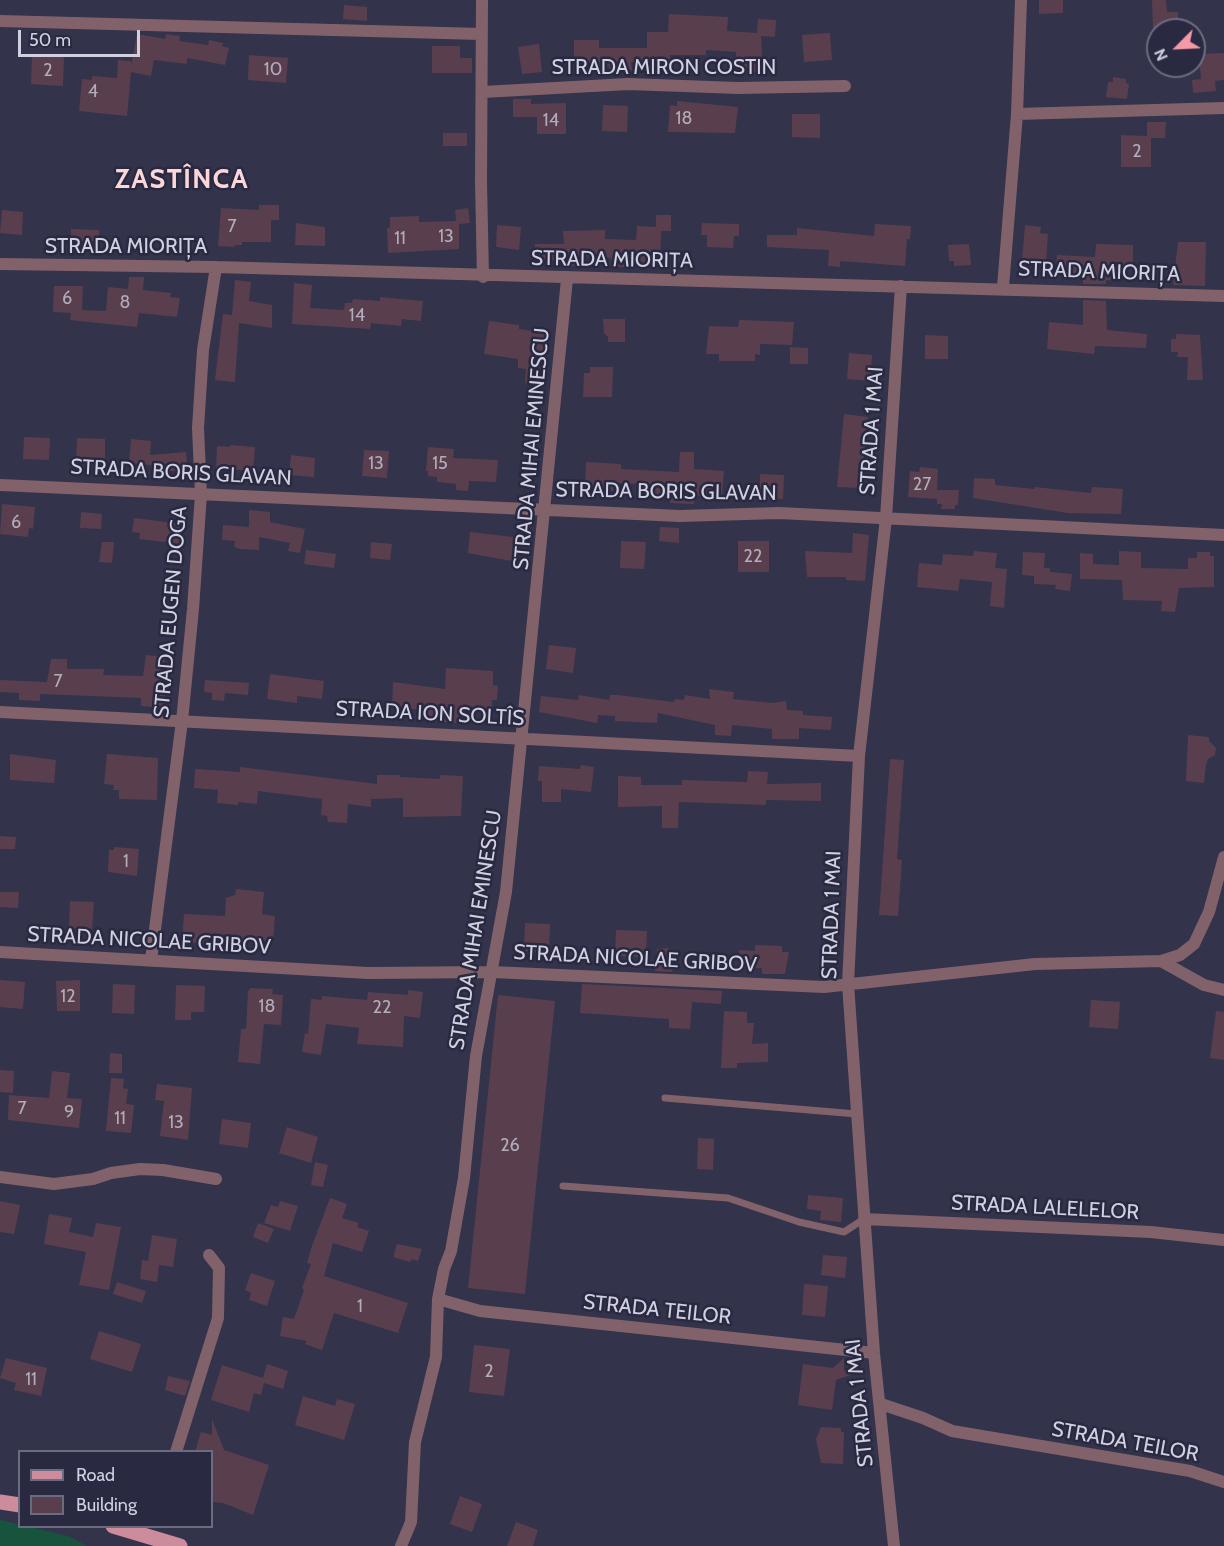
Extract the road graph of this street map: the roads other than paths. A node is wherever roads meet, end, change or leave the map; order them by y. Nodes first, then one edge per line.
1 (482, 0) edge
2 (1021, 0) edge
3 (0, 21) edge
4 (482, 34) junction
5 (845, 86) dead end
6 (483, 92) junction
7 (1224, 108) edge
8 (1017, 114) junction
9 (0, 264) edge
10 (216, 267) junction
11 (483, 277) junction
12 (567, 279) junction
13 (901, 286) junction
14 (1004, 288) junction
15 (1224, 296) edge
16 (0, 485) edge
17 (201, 494) junction
18 (546, 510) junction
19 (886, 518) junction
20 (1224, 535) edge
21 (0, 712) edge
22 (182, 721) junction
23 (522, 739) junction
24 (859, 756) junction
25 (1224, 857) edge
26 (0, 952) edge
27 (151, 960) junction
28 (1161, 960) junction
29 (492, 972) junction
30 (848, 984) junction
31 (1224, 990) edge
32 (665, 1098) dead end
33 (856, 1114) junction
34 (0, 1177) edge
35 (216, 1179) dead end
36 (563, 1186) dead end
37 (864, 1219) junction
38 (1224, 1240) edge
39 (209, 1255) dead end
40 (438, 1299) junction
41 (873, 1353) junction
42 (881, 1404) junction
43 (177, 1450) edge
44 (1224, 1482) edge
45 (0, 1502) edge
46 (18, 1505) edge
47 (121, 1528) edge
48 (152, 1532) edge
49 (180, 1546) edge
50 (401, 1546) edge
51 (894, 1546) edge

1 - 4 street
2 - 8 street
3 - 4 street
4 - 6 street
5 - 6 street, STRADA MIRON COSTIN
6 - 11 street
7 - 8 street
8 - 14 street
9 - 10 street, STRADA MIORIȚA
10 - 11 street, STRADA MIORIȚA
10 - 17 street, STRADA EUGEN DOGA
11 - 12 street, STRADA MIORIȚA
12 - 13 street, STRADA MIORIȚA
12 - 18 street, STRADA MIHAI EMINESCU
13 - 14 street, STRADA MIORIȚA
13 - 19 street, STRADA 1 MAI
14 - 15 street, STRADA MIORIȚA
16 - 17 street, STRADA BORIS GLAVAN
17 - 18 street, STRADA BORIS GLAVAN
17 - 22 street, STRADA EUGEN DOGA
18 - 19 street, STRADA BORIS GLAVAN
18 - 23 street, STRADA MIHAI EMINESCU
19 - 20 street, STRADA BORIS GLAVAN
19 - 24 street, STRADA 1 MAI
21 - 22 street, STRADA ION SOLTÎS
22 - 23 street, STRADA ION SOLTÎS
22 - 27 street, STRADA EUGEN DOGA
23 - 24 street, STRADA ION SOLTÎS
23 - 29 street, STRADA MIHAI EMINESCU
24 - 30 street, STRADA 1 MAI
25 - 28 street
26 - 27 street, STRADA NICOLAE GRIBOV
27 - 29 street, STRADA NICOLAE GRIBOV
28 - 30 street, STRADA NICOLAE GRIBOV
28 - 31 street
29 - 30 street, STRADA NICOLAE GRIBOV
29 - 40 street, STRADA MIHAI EMINESCU
30 - 33 street, STRADA 1 MAI
32 - 33 lane
33 - 37 street, STRADA 1 MAI
34 - 35 street
36 - 37 lane
37 - 38 street, STRADA LALELELOR
37 - 41 street, STRADA 1 MAI
39 - 43 street
40 - 41 street, STRADA TEILOR
40 - 50 street, STRADA MIHAI EMINESCU
41 - 42 street, STRADA 1 MAI
42 - 44 street, STRADA TEILOR
42 - 51 street, STRADA 1 MAI
45 - 46 main road
47 - 48 main road
48 - 49 main road

